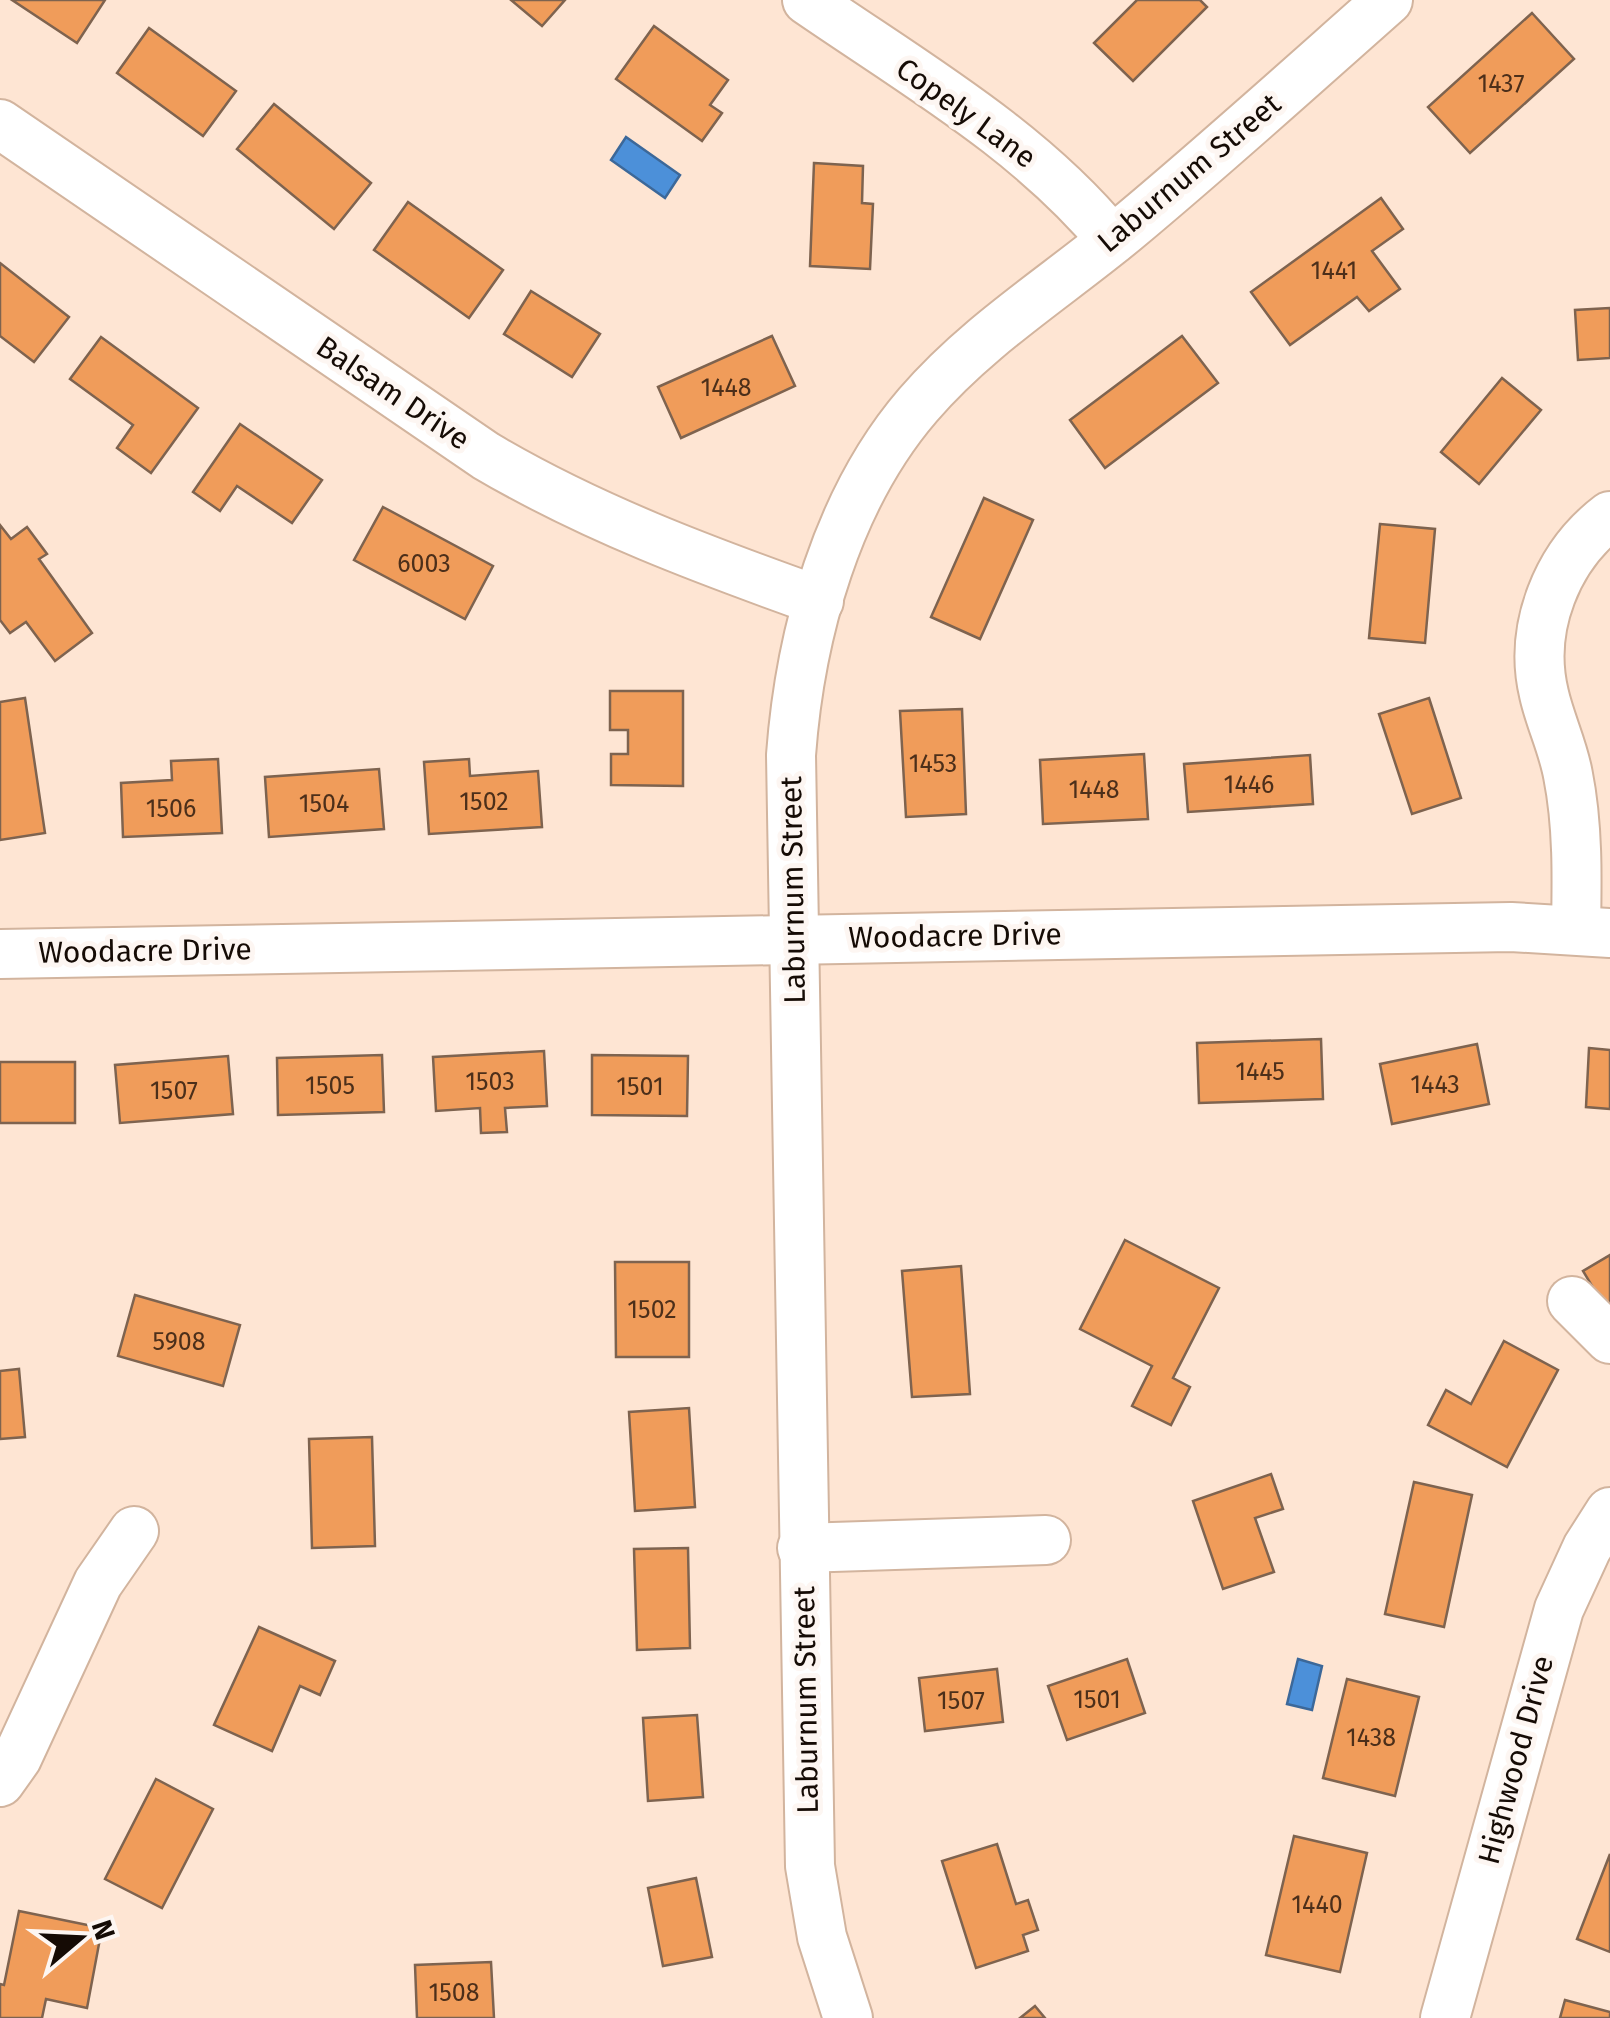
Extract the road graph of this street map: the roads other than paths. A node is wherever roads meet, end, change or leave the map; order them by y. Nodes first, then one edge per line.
1 (807, 0) edge
2 (1388, 0) edge
3 (0, 124) edge
4 (1112, 240) junction
5 (1610, 516) edge
6 (819, 601) junction
7 (1593, 931) edge
8 (793, 939) junction
9 (0, 954) edge
10 (1572, 1300) dead end
11 (1610, 1338) edge
12 (1610, 1512) edge
13 (134, 1530) dead end
14 (1046, 1540) dead end
15 (802, 1548) junction
16 (0, 1782) edge
17 (848, 2018) edge
18 (1446, 2018) edge

1 - 4 street, Copely Lane
2 - 4 street, Laburnum Street
3 - 6 street, Balsam Drive
4 - 6 street, Laburnum Street
5 - 7 street
6 - 8 street, Laburnum Street
7 - 8 street, Woodacre Drive
8 - 9 street, Woodacre Drive
8 - 15 street, Laburnum Street
10 - 11 street
12 - 18 street, Highwood Drive
13 - 16 street
14 - 15 street
15 - 17 street, Laburnum Street

